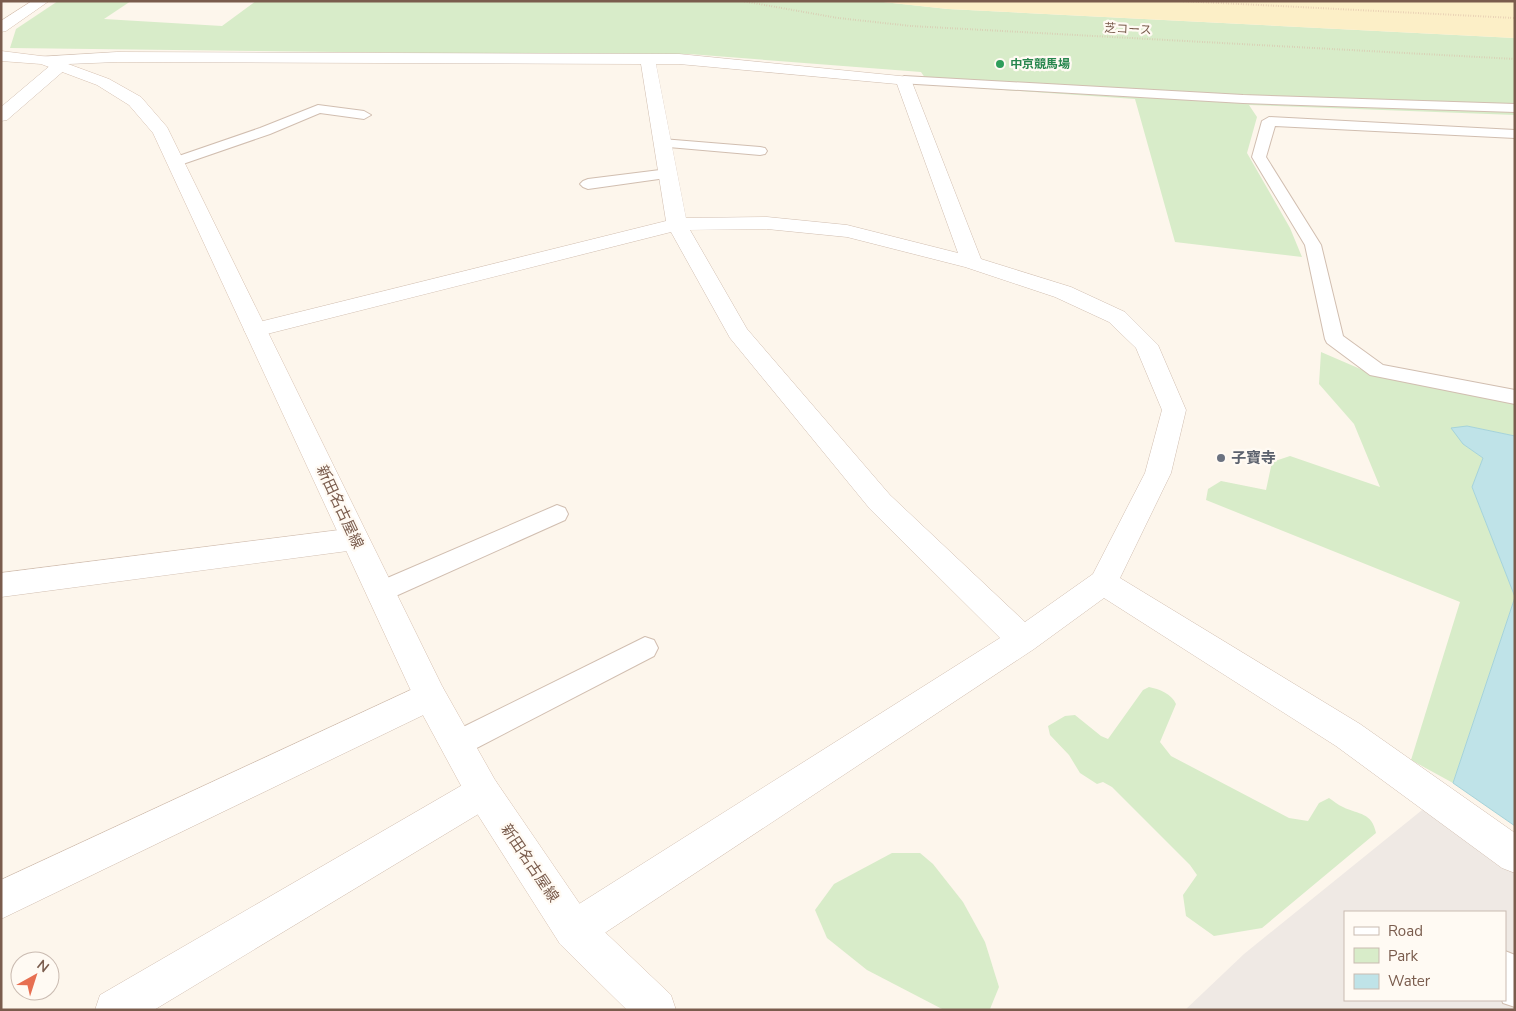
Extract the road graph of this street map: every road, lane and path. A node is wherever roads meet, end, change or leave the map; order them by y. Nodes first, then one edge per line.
1 (42, 1) edge
2 (742, 1) edge
3 (1181, 1) edge
4 (1515, 18) edge
5 (1, 28) edge
6 (1, 56) edge
7 (1515, 59) edge
8 (648, 61) junction
9 (52, 62) junction
10 (904, 80) junction
11 (1515, 108) edge
12 (364, 115) dead end
13 (1, 116) edge
14 (1515, 134) edge
15 (662, 143) junction
16 (760, 151) dead end
17 (175, 162) junction
18 (668, 174) junction
19 (588, 184) dead end
20 (677, 224) junction
21 (972, 263) junction
22 (255, 330) junction
23 (1515, 396) edge
24 (558, 514) dead end
25 (355, 539) junction
26 (1103, 582) junction
27 (1, 585) edge
28 (380, 592) junction
29 (1023, 640) junction
30 (645, 648) dead end
31 (430, 696) junction
32 (457, 744) junction
33 (483, 792) junction
34 (1515, 855) edge
35 (1, 900) edge
36 (574, 930) junction
37 (1506, 968) edge
38 (1515, 991) edge
39 (115, 1010) edge
40 (656, 1010) edge

1 - 5 street
2 - 7 path, 芝コース
3 - 4 path
6 - 9 street, 新田名古屋線
8 - 9 street
8 - 10 street
8 - 15 street
9 - 13 street
9 - 17 street, 新田名古屋線
10 - 11 lane
10 - 21 street
12 - 17 lane
14 - 23 lane
15 - 16 lane
15 - 18 street
17 - 22 street, 新田名古屋線
18 - 19 lane
18 - 20 street
20 - 21 street
20 - 22 street
20 - 29 street
21 - 26 street
22 - 25 street, 新田名古屋線
24 - 28 lane
25 - 27 street
25 - 28 street, 新田名古屋線
26 - 29 street
26 - 34 street
28 - 31 street, 新田名古屋線
29 - 36 street
30 - 32 lane
31 - 32 street, 新田名古屋線
31 - 35 street
32 - 33 street, 新田名古屋線
33 - 36 street, 新田名古屋線
33 - 39 street
36 - 40 street, 新田名古屋線
37 - 38 lane

